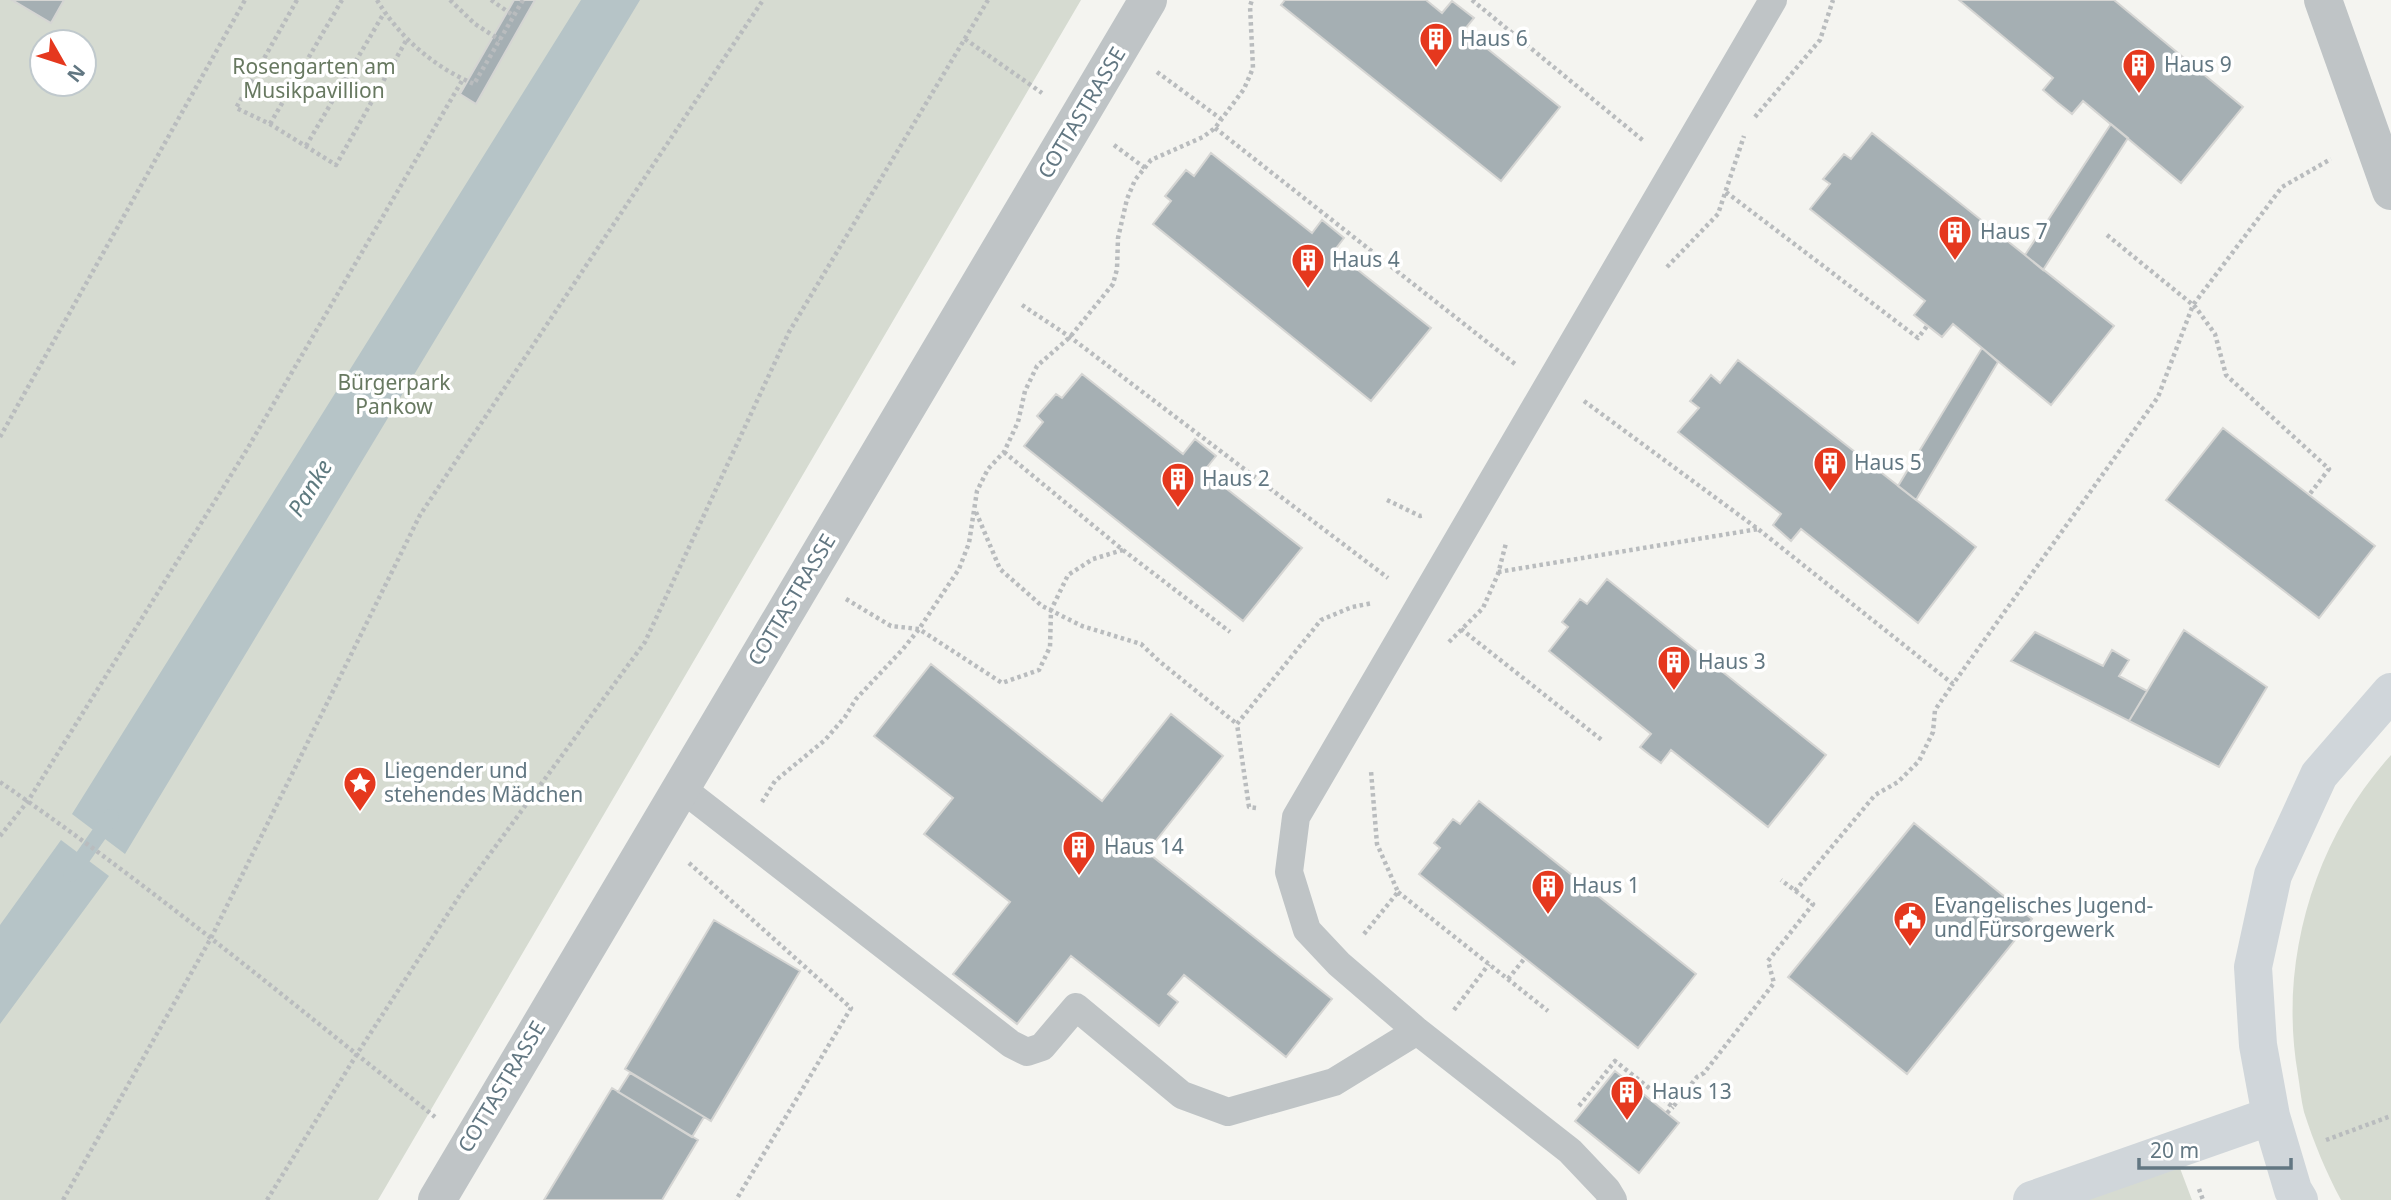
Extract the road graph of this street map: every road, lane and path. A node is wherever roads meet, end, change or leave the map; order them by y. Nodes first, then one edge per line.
1 (245, 0) edge
2 (298, 0) edge
3 (342, 0) edge
4 (377, 0) edge
5 (450, 0) edge
6 (491, 0) edge
7 (523, 0) edge
8 (763, 0) edge
9 (988, 0) edge
10 (1148, 0) edge
11 (1252, 0) edge
12 (1472, 0) edge
13 (1773, 0) edge
14 (1833, 0) edge
15 (2323, 0) edge
16 (384, 13) junction
17 (514, 16) junction
18 (965, 39) junction
19 (407, 40) junction
20 (500, 40) junction
21 (1121, 46) junction
22 (463, 79) junction
23 (1755, 118) dead end
24 (1079, 119) junction
25 (1221, 119) junction
26 (270, 124) junction
27 (1746, 127) dead end
28 (1215, 128) junction
29 (2374, 142) junction
30 (306, 146) junction
31 (1676, 166) junction
32 (2391, 191) edge
33 (1726, 192) junction
34 (2107, 235) dead end
35 (1666, 268) dead end
36 (2193, 304) junction
37 (1041, 318) dead end
38 (1927, 326) dead end
39 (1070, 337) junction
40 (1549, 383) junction
41 (0, 436) edge
42 (1004, 452) junction
43 (2309, 495) dead end
44 (975, 509) junction
45 (1758, 528) junction
46 (1508, 534) dead end
47 (1123, 550) junction
48 (1498, 572) junction
49 (1051, 610) junction
50 (1416, 611) junction
51 (891, 626) dead end
52 (919, 629) junction
53 (1462, 629) junction
54 (1230, 632) dead end
55 (1442, 648) dead end
56 (1953, 684) junction
57 (2391, 692) edge
58 (1237, 724) junction
59 (1603, 741) dead end
60 (1371, 770) dead end
61 (0, 782) edge
62 (680, 787) junction
63 (28, 801) junction
64 (1296, 817) junction
65 (654, 831) junction
66 (0, 836) edge
67 (744, 837) junction
68 (1781, 880) dead end
69 (1795, 891) junction
70 (1398, 892) junction
71 (211, 937) junction
72 (1525, 958) dead end
73 (1339, 964) junction
74 (1489, 964) junction
75 (1508, 979) junction
76 (1548, 1011) dead end
77 (1423, 1036) junction
78 (356, 1054) junction
79 (1673, 1107) junction
80 (1667, 1113) dead end
81 (2271, 1116) junction
82 (2391, 1116) edge
83 (1553, 1138) junction
84 (469, 1143) junction
85 (2285, 1186) edge
86 (63, 1200) edge
87 (267, 1200) edge
88 (436, 1200) edge
89 (736, 1200) edge
90 (1613, 1200) edge
91 (2032, 1200) edge

1 - 41 path
2 - 26 path
3 - 26 path
4 - 16 path
5 - 20 path
6 - 17 path
7 - 17 path
8 - 71 path
9 - 18 path
10 - 21 street, COTTASTRASSE
11 - 25 path
12 - 31 path
13 - 31 lane
14 - 23 path
15 - 29 street
16 - 19 path
16 - 30 path
17 - 20 path
18 - 24 path
18 - 78 path
19 - 22 path
19 - 30 path
20 - 22 path
21 - 24 street, COTTASTRASSE
21 - 25 path
22 - 63 path
24 - 62 street, COTTASTRASSE
25 - 28 path
26 - 30 path
27 - 33 path
28 - 39 path
28 - 40 path
29 - 32 street
29 - 36 path
31 - 40 lane
33 - 35 path
33 - 38 path
34 - 36 path
36 - 43 path
36 - 56 path
37 - 39 path
39 - 42 path
39 - 50 path
40 - 45 path
40 - 50 lane
42 - 44 path
42 - 47 path
44 - 49 path
44 - 52 path
45 - 48 path
45 - 56 path
46 - 48 path
47 - 49 path
47 - 54 path
48 - 53 path
49 - 52 path
49 - 58 path
50 - 53 path
50 - 58 path
50 - 64 lane
51 - 52 path
52 - 67 path
53 - 55 path
53 - 59 path
56 - 69 path
57 - 81 main road
58 - 64 path
60 - 70 path
61 - 63 path
62 - 65 street, COTTASTRASSE
62 - 67 lane
63 - 66 path
63 - 71 path
64 - 73 lane
65 - 84 street, COTTASTRASSE
65 - 89 path
67 - 77 lane
68 - 69 path
69 - 79 path
70 - 73 path
70 - 74 path
71 - 78 path
71 - 86 path
72 - 75 path
73 - 77 lane
74 - 75 path
74 - 77 path
75 - 76 path
77 - 83 lane
78 - 84 path
78 - 87 path
79 - 80 path
79 - 83 path
81 - 85 main road
81 - 91 main road
82 - 85 path
83 - 90 lane
84 - 88 street, COTTASTRASSE

